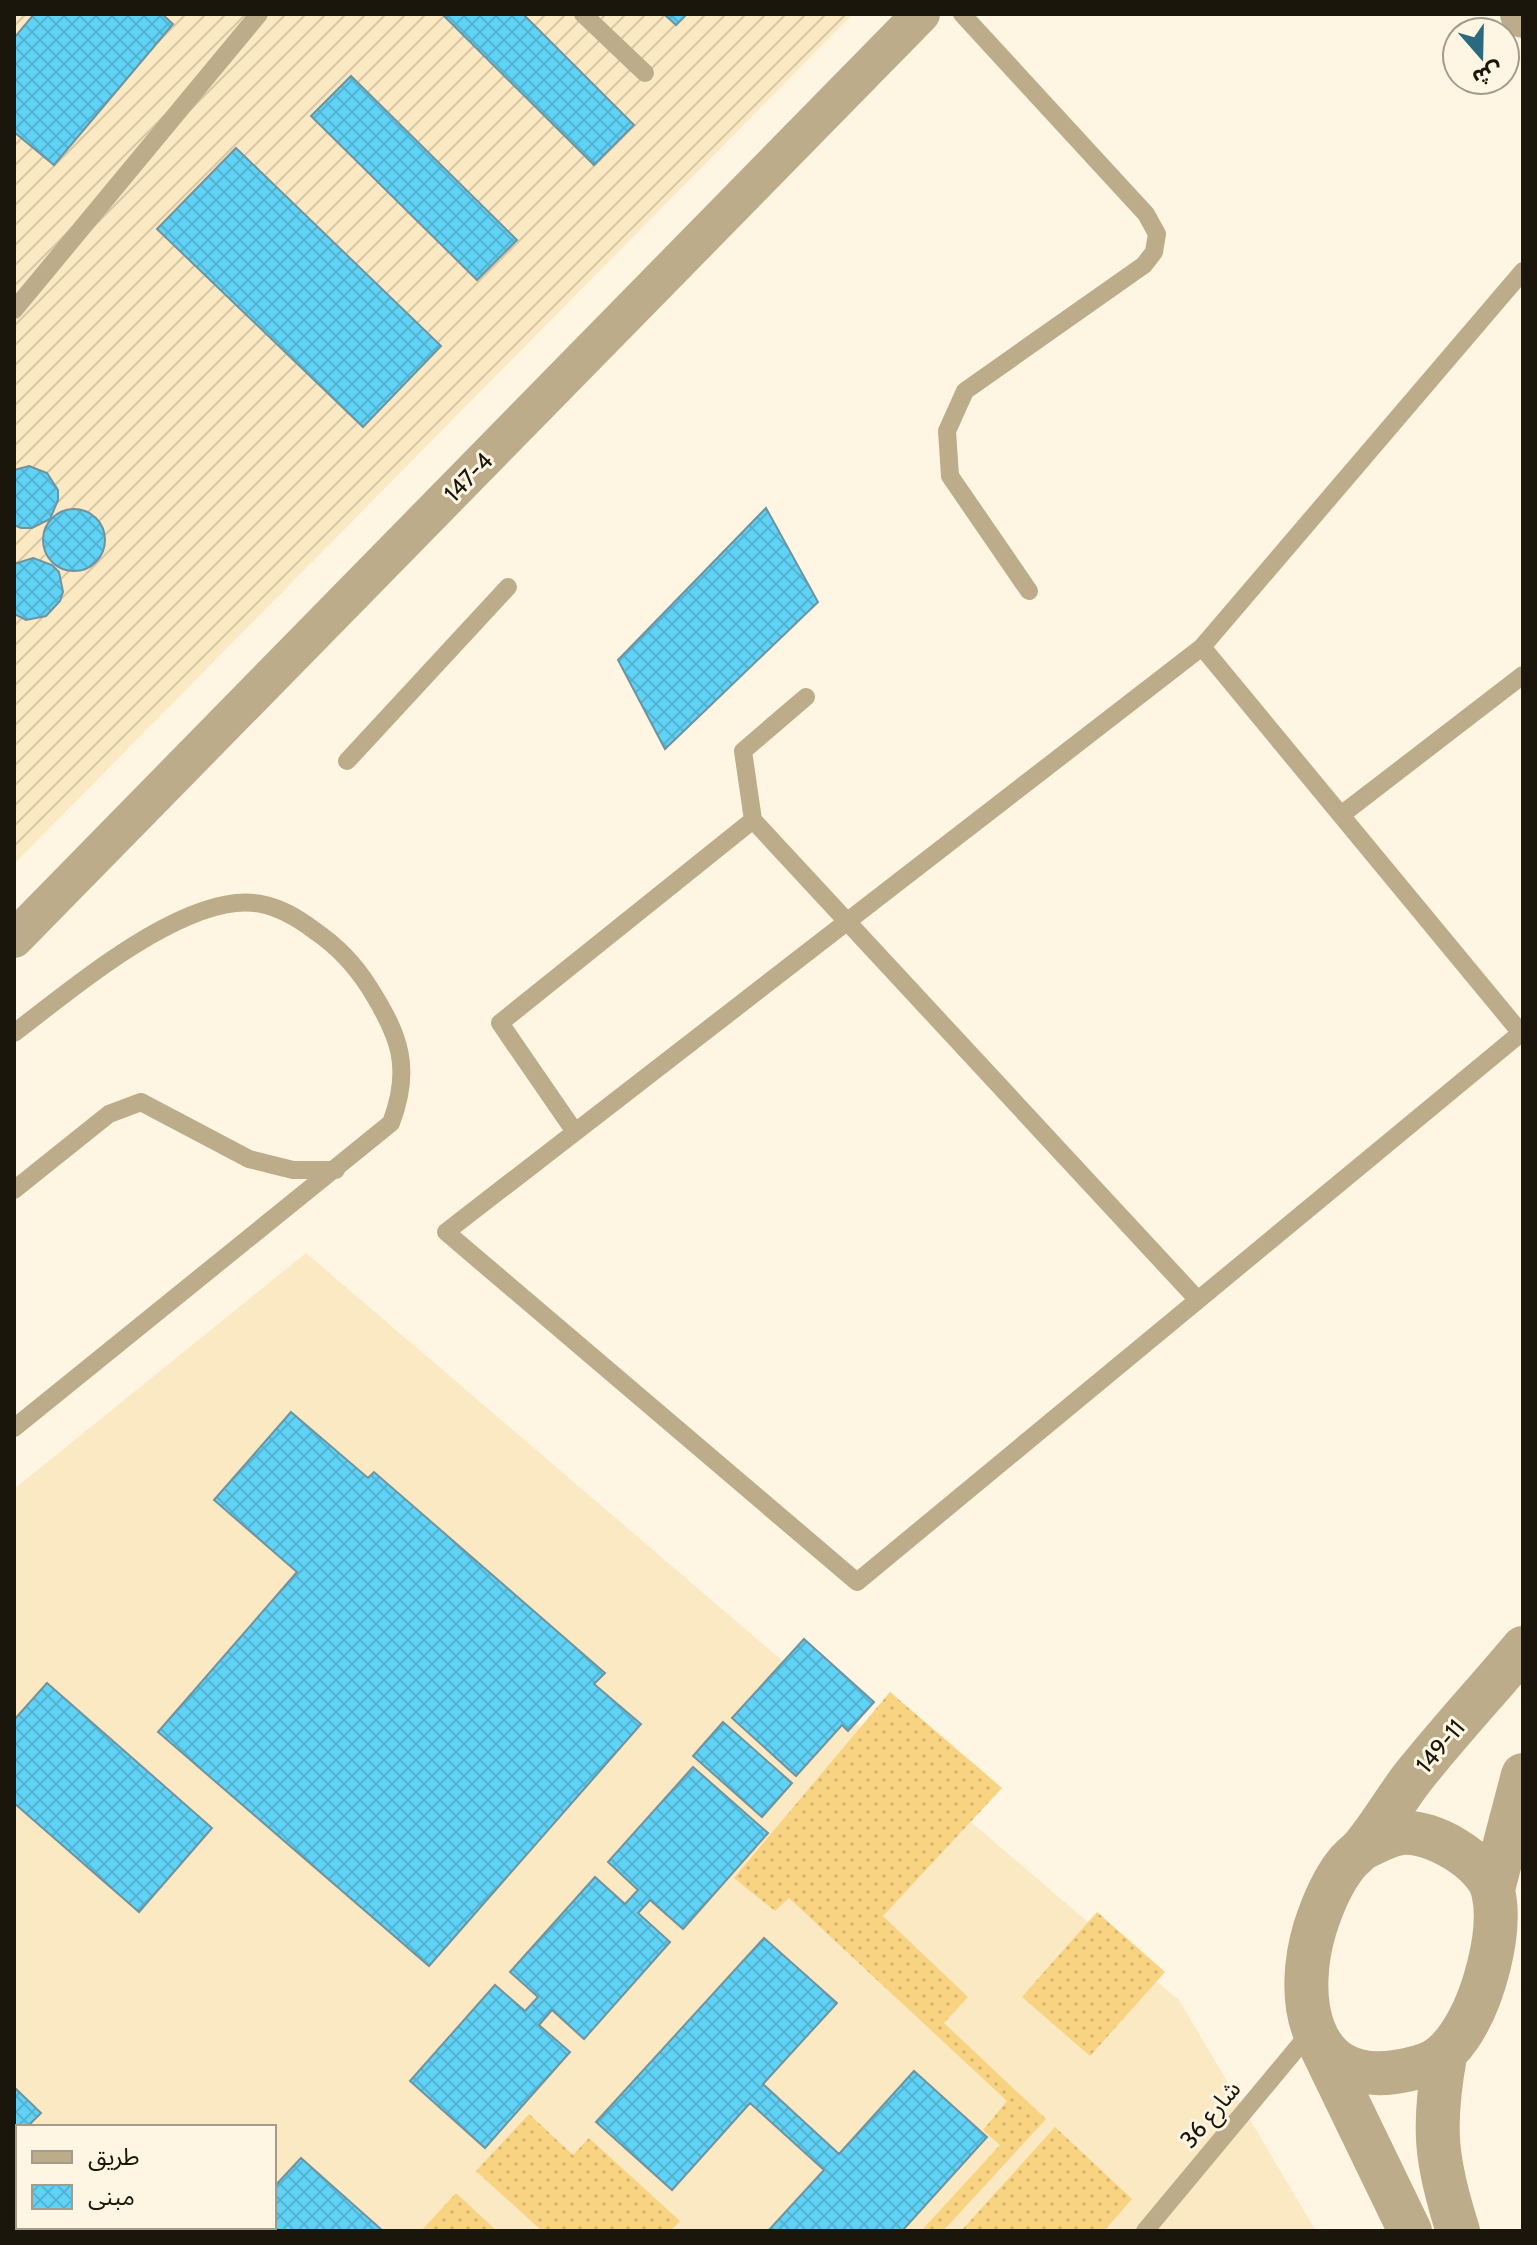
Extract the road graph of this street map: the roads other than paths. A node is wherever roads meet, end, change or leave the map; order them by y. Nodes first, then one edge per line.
1 (259, 14) edge
2 (583, 14) edge
3 (921, 14) edge
4 (962, 14) edge
5 (645, 73) dead end
6 (1523, 271) edge
7 (14, 310) edge
8 (508, 587) dead end
9 (1029, 591) dead end
10 (1202, 647) junction
11 (1523, 675) edge
12 (806, 697) dead end
13 (347, 761) dead end
14 (1341, 815) junction
15 (753, 820) junction
16 (847, 921) junction
17 (14, 939) edge
18 (14, 1033) edge
19 (575, 1132) junction
20 (336, 1170) junction
21 (14, 1190) edge
22 (1198, 1300) junction
23 (14, 1428) edge
24 (1523, 1648) edge
25 (1523, 1775) edge
26 (1363, 1848) junction
27 (1493, 1889) junction
28 (1318, 2039) junction
29 (1445, 2056) junction
30 (1145, 2231) edge
31 (1410, 2231) edge
32 (1458, 2231) edge

1 - 7 lane
2 - 5 lane
3 - 17 street, 147-4
4 - 9 lane
6 - 10 lane
8 - 13 lane
10 - 14 lane
10 - 16 lane
11 - 14 lane
12 - 15 lane
14 - 22 lane
15 - 16 lane
15 - 19 lane
16 - 19 lane
16 - 22 lane
18 - 20 lane
19 - 22 lane
20 - 21 lane
20 - 23 lane
24 - 26 street, 149-11
25 - 27 street
26 - 27 street
26 - 28 street
27 - 29 street
28 - 29 street
28 - 30 lane, شارع 36
28 - 31 street
29 - 32 street

